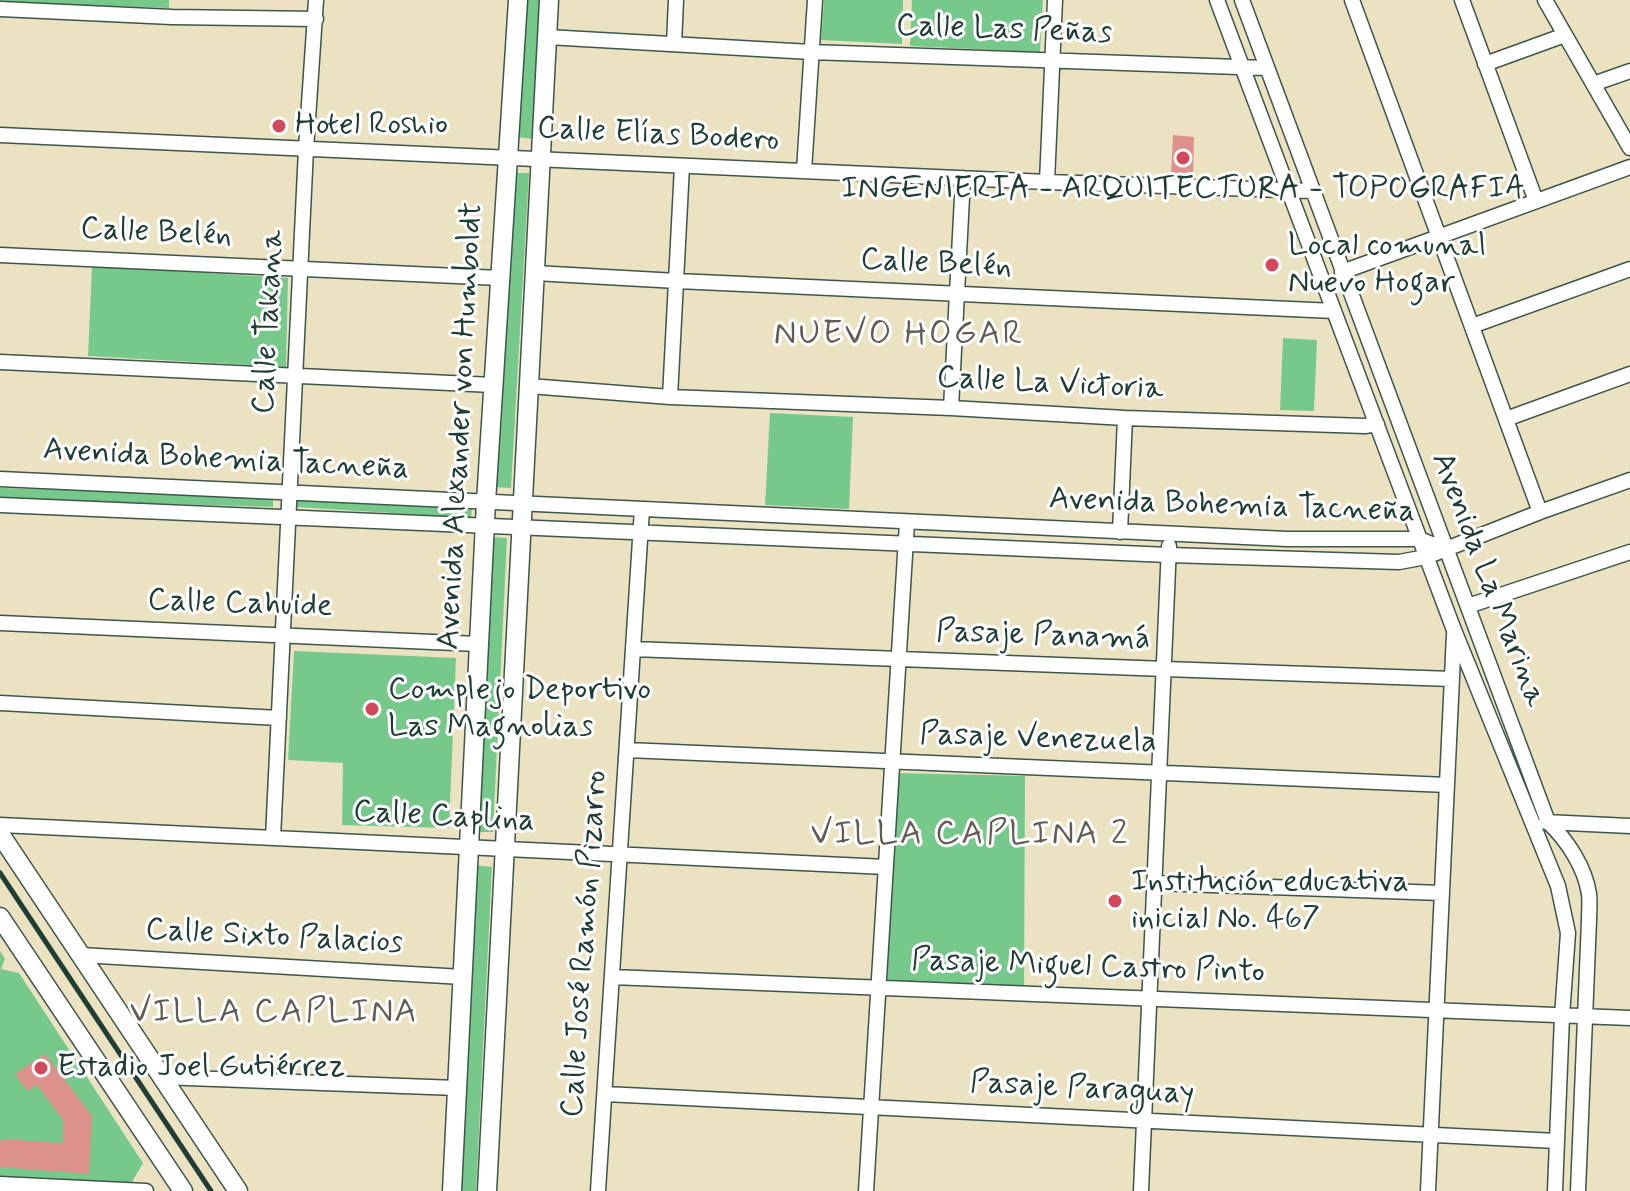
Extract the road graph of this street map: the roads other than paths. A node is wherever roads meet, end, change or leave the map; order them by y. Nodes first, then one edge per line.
1 (173, 0) edge
2 (316, 0) edge
3 (518, 0) edge
4 (549, 0) edge
5 (676, 0) edge
6 (815, 0) edge
7 (1055, 0) edge
8 (1217, 0) edge
9 (1242, 0) edge
10 (1352, 0) edge
11 (1462, 0) edge
12 (1545, 0) edge
13 (0, 9) edge
14 (172, 17) junction
15 (316, 19) junction
16 (1565, 35) junction
17 (547, 37) junction
18 (674, 44) junction
19 (811, 52) junction
20 (1053, 60) junction
21 (1485, 64) junction
22 (1243, 68) junction
23 (1267, 68) junction
24 (1630, 71) edge
25 (1593, 84) junction
26 (0, 135) edge
27 (1630, 148) edge
28 (306, 149) junction
29 (508, 158) junction
30 (541, 159) junction
31 (682, 166) junction
32 (1630, 167) edge
33 (804, 171) junction
34 (963, 178) junction
35 (1047, 182) junction
36 (1289, 191) junction
37 (1313, 191) junction
38 (1536, 201) junction
39 (1439, 236) junction
40 (0, 255) edge
41 (300, 269) junction
42 (1630, 269) edge
43 (1342, 272) junction
44 (535, 273) junction
45 (500, 278) junction
46 (677, 281) junction
47 (958, 294) junction
48 (1334, 311) junction
49 (1472, 326) junction
50 (0, 362) edge
51 (1630, 374) edge
52 (295, 375) junction
53 (493, 385) junction
54 (529, 386) junction
55 (670, 397) junction
56 (951, 408) junction
57 (1125, 418) junction
58 (1506, 419) junction
59 (1377, 424) junction
60 (0, 479) edge
61 (1630, 480) edge
62 (289, 492) junction
63 (486, 502) junction
64 (523, 503) junction
65 (0, 505) edge
66 (642, 509) junction
67 (1540, 512) junction
68 (288, 518) junction
69 (907, 522) junction
70 (485, 526) junction
71 (521, 527) junction
72 (641, 532) junction
73 (1120, 532) junction
74 (1169, 534) junction
75 (1419, 539) junction
76 (906, 544) junction
77 (1445, 549) junction
78 (1630, 552) edge
79 (1169, 555) junction
80 (1426, 557) junction
81 (1468, 606) junction
82 (0, 623) edge
83 (1454, 630) junction
84 (283, 634) junction
85 (478, 644) junction
86 (633, 649) junction
87 (899, 661) junction
88 (1164, 668) junction
89 (1452, 679) junction
90 (0, 703) edge
91 (279, 718) junction
92 (627, 750) junction
93 (893, 761) junction
94 (1159, 773) junction
95 (1447, 785) junction
96 (1532, 821) junction
97 (1548, 822) junction
98 (0, 825) edge
99 (1630, 826) edge
100 (0, 834) edge
101 (273, 838) junction
102 (468, 847) junction
103 (504, 849) junction
104 (620, 854) junction
105 (886, 867) junction
106 (1155, 883) junction
107 (1442, 893) junction
108 (0, 917) edge
109 (81, 955) junction
110 (463, 977) junction
111 (612, 977) junction
112 (879, 988) junction
113 (1150, 999) junction
114 (1437, 1011) junction
115 (1562, 1016) junction
116 (1586, 1017) junction
117 (1630, 1018) edge
118 (161, 1077) junction
119 (457, 1088) junction
120 (605, 1094) junction
121 (871, 1107) junction
122 (1145, 1121) junction
123 (1431, 1135) junction
124 (1557, 1141) junction
125 (0, 1184) edge
126 (146, 1191) edge
127 (183, 1191) edge
128 (238, 1191) edge
129 (452, 1191) edge
130 (487, 1191) edge
131 (598, 1191) edge
132 (866, 1191) edge
133 (1141, 1191) edge
134 (1428, 1191) edge
135 (1555, 1191) edge
136 (1578, 1191) edge

1 - 14 street
2 - 15 street, Calle Takana
3 - 29 main road, Avenida Alexander von Humboldt
4 - 17 main road, Avenida Alexander von Humboldt
5 - 18 street
6 - 19 street
7 - 20 street
8 - 22 street, Avenida La Marina
9 - 23 street, Avenida La Marina
10 - 39 street
11 - 21 street
12 - 16 street
13 - 14 street
14 - 15 street
15 - 28 street, Calle Takana
16 - 21 street
16 - 25 street
17 - 18 street, Calle Las Peñas
17 - 30 main road, Avenida Alexander von Humboldt
18 - 19 street, Calle Las Peñas
19 - 20 street, Calle Las Peñas
19 - 33 street
20 - 22 street, Calle Las Peñas
20 - 35 street
21 - 38 street
22 - 23 street, Calle Las Peñas
22 - 36 street, Avenida La Marina
23 - 37 street, Avenida La Marina
24 - 25 street
25 - 27 street
26 - 28 street, Calle Elías Bodero
28 - 29 street, Calle Elías Bodero
28 - 41 street, Calle Takana
29 - 30 street, Calle Elías Bodero
29 - 45 main road, Avenida Alexander von Humboldt
30 - 31 street, Calle Elías Bodero
30 - 44 main road, Avenida Alexander von Humboldt
31 - 33 street, Calle Elías Bodero
31 - 46 street
32 - 38 street
33 - 34 street, Calle Elías Bodero
34 - 35 street, Calle Elías Bodero
34 - 47 street
35 - 36 street, Calle Elías Bodero
36 - 37 street, Calle Elías Bodero
36 - 48 street, Avenida La Marina
37 - 43 street, Avenida La Marina
38 - 39 street
39 - 43 street
39 - 49 street
40 - 41 street, Calle Belén
41 - 45 street, Calle Belén
41 - 52 street, Calle Takana
42 - 49 street
43 - 77 street, Avenida La Marina
44 - 46 street, Calle Belén
44 - 54 main road, Avenida Alexander von Humboldt
45 - 53 main road, Avenida Alexander von Humboldt
46 - 47 street, Calle Belén
46 - 55 street
47 - 48 street, Calle Belén
47 - 56 street
48 - 59 street, Avenida La Marina
49 - 58 street
50 - 52 street
51 - 58 street
52 - 53 street
52 - 62 street, Calle Takana
53 - 63 main road, Avenida Alexander von Humboldt
54 - 55 street, Calle La Victoria
54 - 64 main road, Avenida Alexander von Humboldt
55 - 56 street, Calle La Victoria
56 - 57 street, Calle La Victoria
57 - 59 street, Calle La Victoria
57 - 73 street
58 - 67 street
59 - 75 street, Avenida La Marina
60 - 62 street, Avenida Bohemia Tacneña
61 - 67 street
62 - 63 street, Avenida Bohemia Tacneña
62 - 68 street, Calle Takana
63 - 64 street, Avenida Bohemia Tacneña
63 - 70 main road, Avenida Alexander von Humboldt
64 - 66 street, Avenida Bohemia Tacneña
64 - 71 main road, Avenida Alexander von Humboldt
65 - 68 street, Avenida Bohemia Tacneña
66 - 69 street, Avenida Bohemia Tacneña
66 - 72 street, Calle José Ramón Pizarro
67 - 77 street
68 - 70 street, Avenida Bohemia Tacneña
68 - 84 street, Calle Takana
69 - 73 street, Avenida Bohemia Tacneña
69 - 76 street
70 - 71 street, Avenida Bohemia Tacneña
70 - 85 main road, Avenida Alexander von Humboldt
71 - 72 street, Avenida Bohemia Tacneña
71 - 103 main road, Avenida Alexander von Humboldt
72 - 76 street, Avenida Bohemia Tacneña
72 - 86 street, Calle José Ramón Pizarro
73 - 74 street, Avenida Bohemia Tacneña
74 - 75 street, Avenida Bohemia Tacneña
74 - 79 street
75 - 77 street, Avenida Bohemia Tacneña
75 - 80 street, Avenida La Marina
76 - 79 street, Avenida Bohemia Tacneña
76 - 87 street
77 - 80 street, Avenida Bohemia Tacneña
77 - 81 street, Avenida La Marina
78 - 81 street
79 - 80 street, Avenida Bohemia Tacneña
79 - 88 street
80 - 83 street, Avenida La Marina
81 - 97 street, Avenida La Marina
82 - 84 street, Calle Cahuide
83 - 89 street
83 - 96 street, Avenida La Marina
84 - 85 street, Calle Cahuide
84 - 91 street, Calle Takana
85 - 102 main road, Avenida Alexander von Humboldt
86 - 87 street, Pasaje Panamá
86 - 92 street, Calle José Ramón Pizarro
87 - 88 street, Pasaje Panamá
87 - 93 street
88 - 89 street, Pasaje Panamá
88 - 94 street
89 - 95 street
90 - 91 street
91 - 101 street, Calle Takana
92 - 93 street, Pasaje Venezuela
92 - 104 street, Calle José Ramón Pizarro
93 - 94 street, Pasaje Venezuela
93 - 105 street
94 - 95 street, Pasaje Venezuela
94 - 106 street
95 - 107 street
96 - 97 street
96 - 115 street, Avenida La Marina
97 - 99 street
97 - 116 street, Avenida La Marina
98 - 101 street, Calle Caplina
100 - 109 main road
101 - 102 street, Calle Caplina
102 - 103 street, Calle Caplina
102 - 110 main road, Avenida Alexander von Humboldt
103 - 104 street, Calle Caplina
103 - 130 main road, Avenida Alexander von Humboldt
104 - 105 street, Calle Caplina
104 - 111 street, Calle José Ramón Pizarro
105 - 112 street
106 - 107 street
106 - 113 street
107 - 114 street
108 - 127 main road
109 - 110 street, Calle Sixto Palacios
109 - 118 main road
110 - 119 main road, Avenida Alexander von Humboldt
111 - 112 street, Pasaje Miguel Castro Pinto
111 - 120 street, Calle José Ramón Pizarro
112 - 113 street, Pasaje Miguel Castro Pinto
112 - 121 street
113 - 114 street, Pasaje Miguel Castro Pinto
113 - 122 street
114 - 115 street, Pasaje Miguel Castro Pinto
114 - 123 street
115 - 116 street, Pasaje Miguel Castro Pinto
115 - 124 street, Avenida La Marina
116 - 117 street, Pasaje Miguel Castro Pinto
116 - 136 street, Avenida La Marina
118 - 119 street
118 - 128 main road
119 - 129 main road, Avenida Alexander von Humboldt
120 - 121 street, Pasaje Paraguay
120 - 131 street, Calle José Ramón Pizarro
121 - 122 street, Pasaje Paraguay
121 - 132 street
122 - 123 street, Pasaje Paraguay
122 - 133 street
123 - 124 street, Pasaje Paraguay
123 - 134 street
124 - 135 street, Avenida La Marina
125 - 126 street

